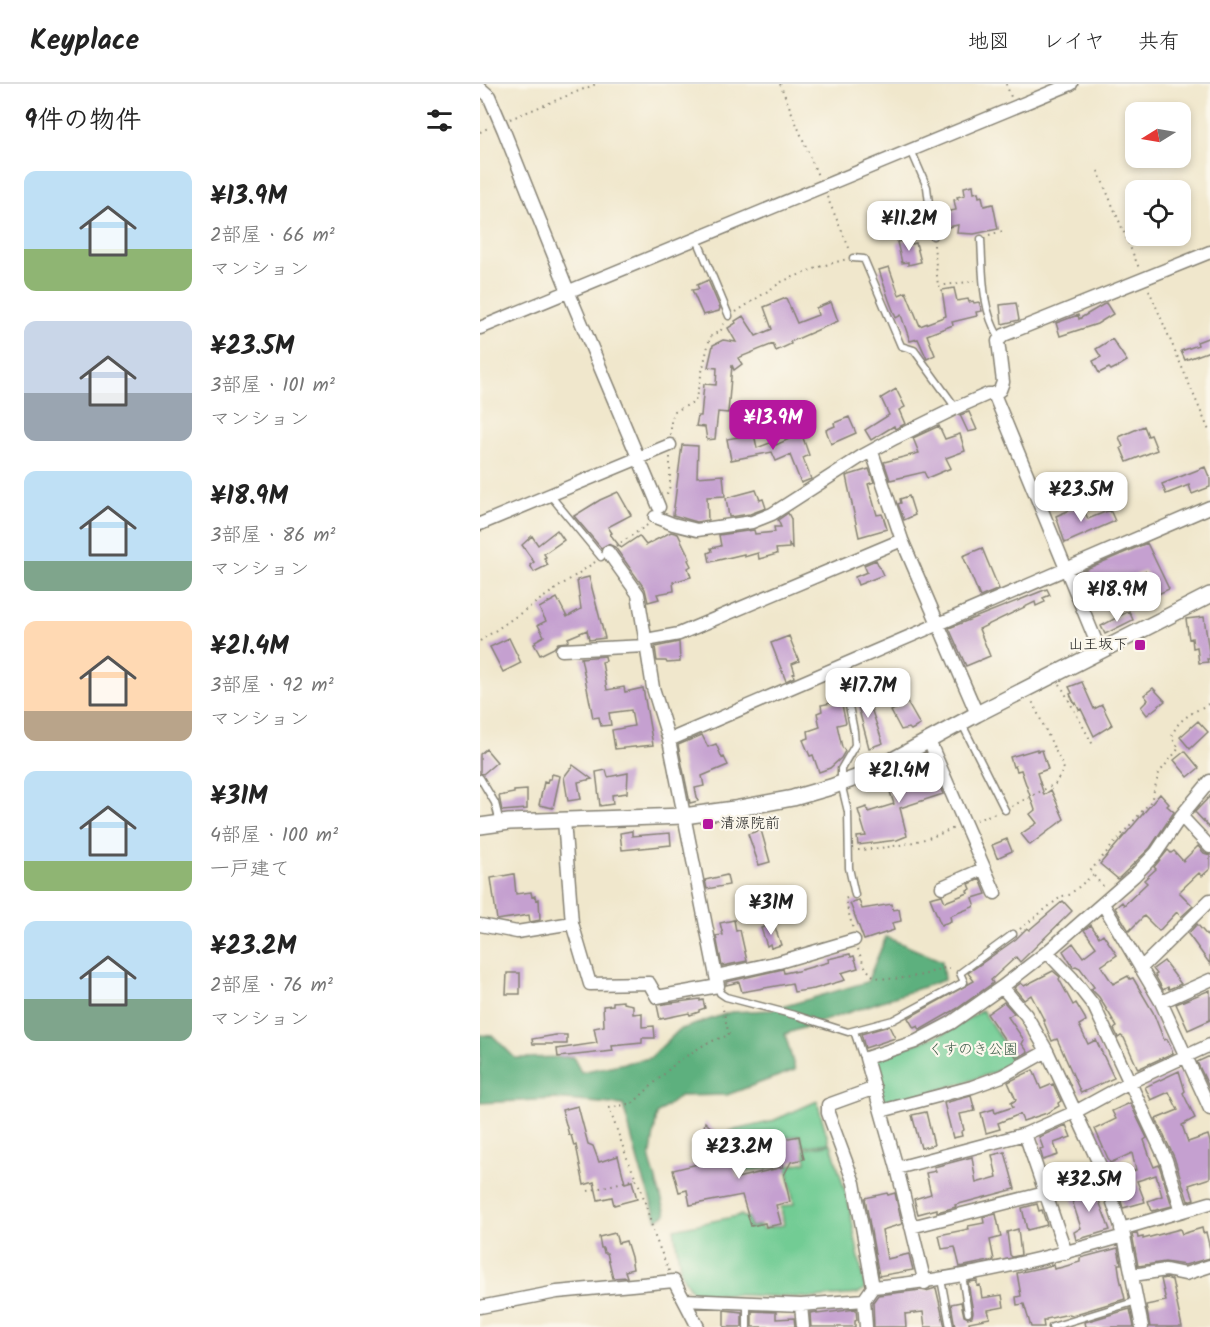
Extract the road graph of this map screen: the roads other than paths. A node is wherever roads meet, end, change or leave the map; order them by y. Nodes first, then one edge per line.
1 (1071, 84) edge
2 (480, 88) edge
3 (911, 150) junction
4 (933, 236) road end
5 (696, 238) junction
6 (981, 239) road end
7 (1210, 252) edge
8 (853, 258) road end
9 (568, 291) junction
10 (729, 316) road end
11 (480, 328) edge
12 (999, 337) junction
13 (994, 394) junction
14 (956, 408) junction
15 (670, 445) road end
16 (872, 452) junction
17 (638, 458) junction
18 (550, 495) junction
19 (1210, 507) edge
20 (480, 524) edge
21 (902, 540) junction
22 (604, 555) joint
23 (1067, 570) junction
24 (1210, 595) edge
25 (938, 624) junction
26 (646, 643) junction
27 (562, 650) dead end
28 (1100, 651) junction
29 (841, 666) junction
30 (977, 714) junction
31 (962, 724) junction
32 (669, 740) junction
33 (929, 741) junction
34 (480, 778) edge
35 (1210, 781) edge
36 (841, 783) junction
37 (1005, 810) road end
38 (684, 816) junction
39 (1181, 816) junction
40 (564, 820) junction
41 (500, 823) junction
42 (480, 826) edge
43 (1210, 847) edge
44 (983, 869) junction
45 (949, 888) dead end
46 (995, 893) dead end
47 (855, 895) road end
48 (1107, 900) junction
49 (1210, 900) edge
50 (572, 923) junction
51 (480, 925) edge
52 (1013, 934) road end
53 (854, 940) road end
54 (1047, 952) junction
55 (1141, 968) junction
56 (1210, 980) edge
57 (718, 985) junction
58 (1002, 987) junction
59 (1161, 1002) junction
60 (854, 1030) junction
61 (1210, 1045) edge
62 (1047, 1051) junction
63 (1186, 1056) junction
64 (866, 1058) junction
65 (1130, 1082) junction
66 (875, 1088) junction
67 (1210, 1109) edge
68 (881, 1111) junction
69 (1074, 1112) junction
70 (1025, 1134) junction
71 (897, 1168) junction
72 (1045, 1193) junction
73 (1210, 1203) edge
74 (1182, 1211) junction
75 (911, 1227) junction
76 (1122, 1233) junction
77 (1066, 1253) junction
78 (1210, 1266) edge
79 (962, 1275) junction
80 (1133, 1275) junction
81 (941, 1279) junction
82 (925, 1282) junction
83 (873, 1287) junction
84 (684, 1300) junction
85 (864, 1300) junction
86 (1137, 1301) junction
87 (747, 1303) junction
88 (801, 1305) junction
89 (480, 1307) edge
90 (968, 1313) dead end
91 (698, 1327) edge
92 (747, 1327) edge
93 (803, 1327) edge
94 (866, 1327) edge
95 (950, 1327) edge
96 (1052, 1327) edge
97 (1143, 1327) edge

1 - 3 street
2 - 9 street
3 - 4 lane
3 - 5 street
5 - 9 street
5 - 10 lane
6 - 12 lane
7 - 12 street
8 - 14 lane
9 - 11 street
9 - 17 street
12 - 13 street
13 - 14 street
13 - 23 street
14 - 16 street
15 - 17 street
16 - 17 street
16 - 21 street
17 - 18 street
18 - 20 street
18 - 22 lane
19 - 23 street
21 - 25 street
21 - 26 street
22 - 26 street
23 - 25 street
23 - 28 street
24 - 28 street
25 - 29 street
25 - 30 street
26 - 27 street
26 - 32 street
28 - 30 street
29 - 32 street
29 - 36 lane
30 - 31 street
31 - 33 street
31 - 37 lane
32 - 38 street
33 - 36 street
33 - 44 street
34 - 41 lane
35 - 39 street
36 - 38 street
36 - 47 lane
38 - 40 street
38 - 57 street
39 - 43 street
39 - 48 street
40 - 41 street
40 - 50 street
41 - 42 street
44 - 45 street
44 - 46 street
48 - 54 street
48 - 55 street
49 - 55 street
50 - 51 street
50 - 57 street
52 - 60 lane
53 - 57 street
54 - 58 street
54 - 65 street
55 - 59 street
56 - 59 street
57 - 60 lane
58 - 62 street
58 - 64 street
59 - 63 street
60 - 64 lane
61 - 63 street
62 - 68 street
62 - 69 street
63 - 65 street
63 - 67 street
64 - 66 street
65 - 69 street
65 - 74 street
66 - 68 street
66 - 83 street
68 - 71 street
69 - 70 street
69 - 76 street
70 - 71 street
70 - 72 street
71 - 75 street
72 - 75 street
72 - 77 street
73 - 74 street
74 - 76 street
75 - 82 street
76 - 77 street
76 - 80 street
77 - 79 street
78 - 80 street
79 - 81 street
79 - 90 lane
80 - 86 street
81 - 82 street
81 - 95 lane
82 - 83 street
83 - 85 street
84 - 87 street
84 - 89 street
84 - 91 street
85 - 88 street
85 - 94 street
86 - 96 lane
86 - 97 street
87 - 88 street
87 - 92 lane
88 - 93 street

